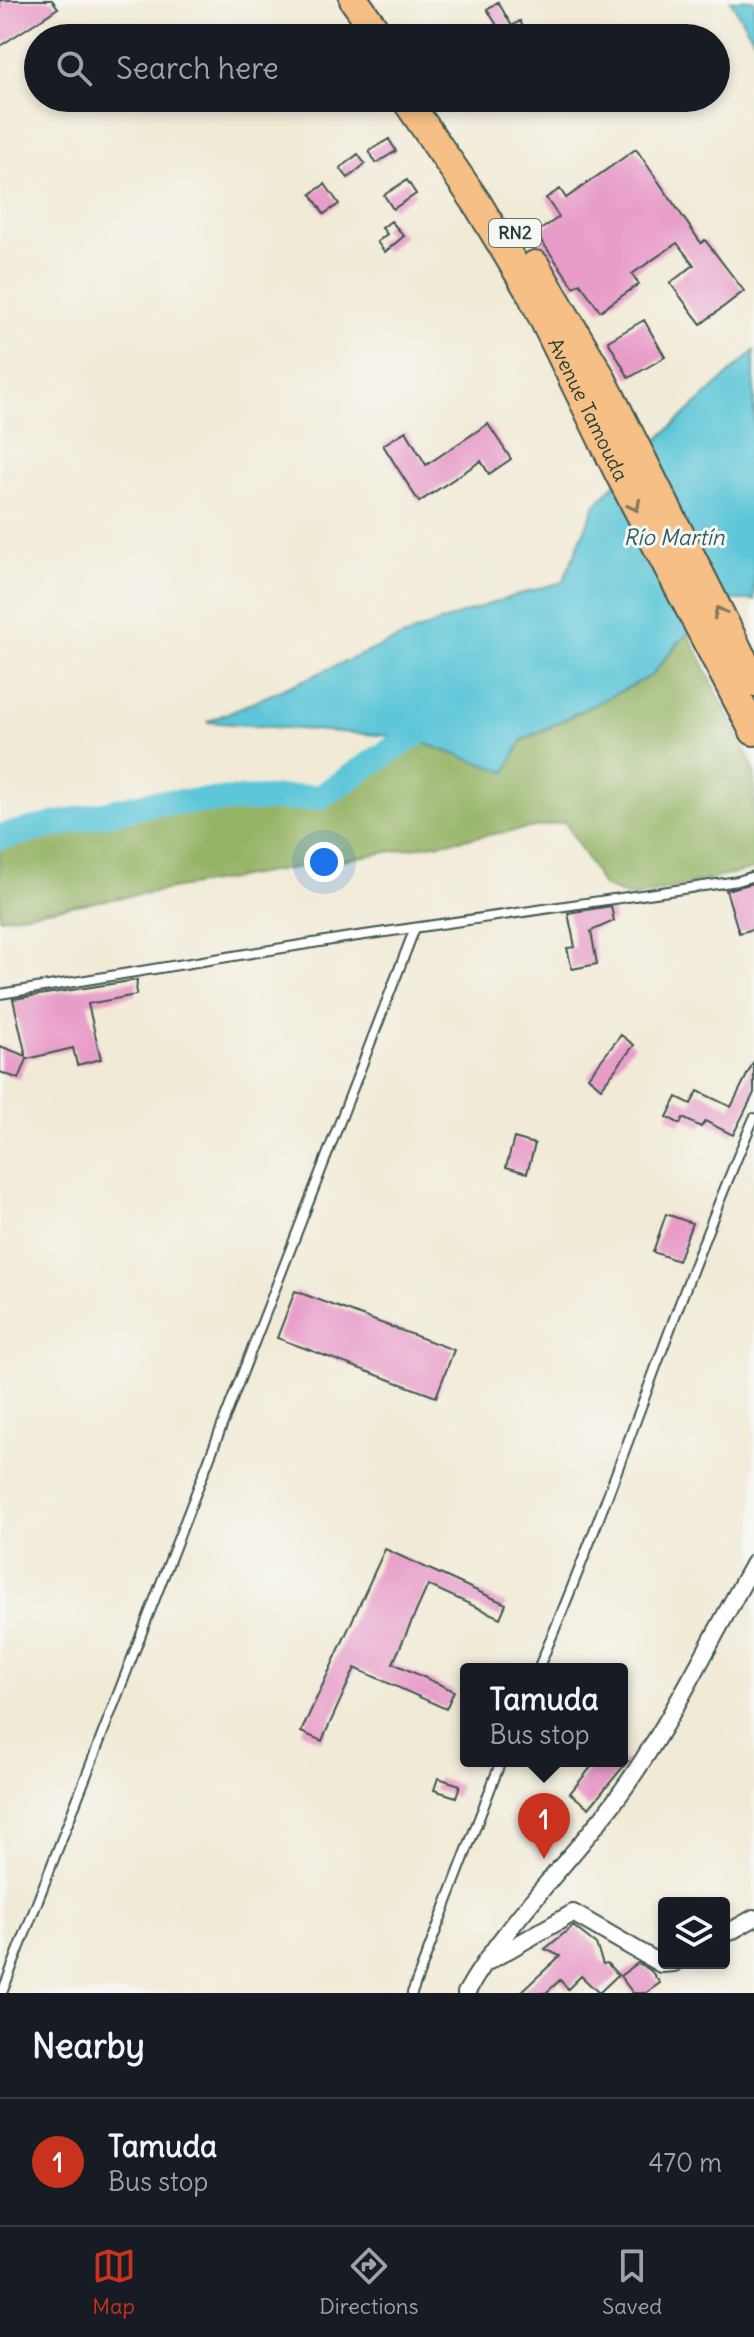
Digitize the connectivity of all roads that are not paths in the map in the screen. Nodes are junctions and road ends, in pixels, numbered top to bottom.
1 (337, 0) edge
2 (354, 0) edge
3 (354, 24) edge
4 (371, 24) edge
5 (414, 112) edge
6 (433, 112) edge
7 (588, 380) junction
8 (747, 686) edge
9 (754, 731) edge
10 (754, 876) edge
11 (415, 928) junction
12 (0, 994) edge
13 (754, 1118) edge
14 (754, 1563) edge
15 (540, 1663) edge
16 (499, 1767) edge
17 (754, 1918) edge
18 (730, 1932) edge
19 (658, 1962) edge
20 (484, 1963) junction
21 (2, 1993) edge
22 (412, 1993) edge
23 (466, 1993) edge

1 - 3 highway
2 - 4 highway
5 - 7 highway, Avenue Tamouda / RN2
6 - 7 highway, Avenue Tamouda / RN2
7 - 8 highway, Avenue Tamouda / RN2
8 - 9 highway, Avenue Tamouda / RN2
10 - 11 lane
11 - 12 lane
11 - 21 lane
13 - 15 lane
14 - 20 street
16 - 22 lane
17 - 18 street
19 - 20 street
20 - 23 street

